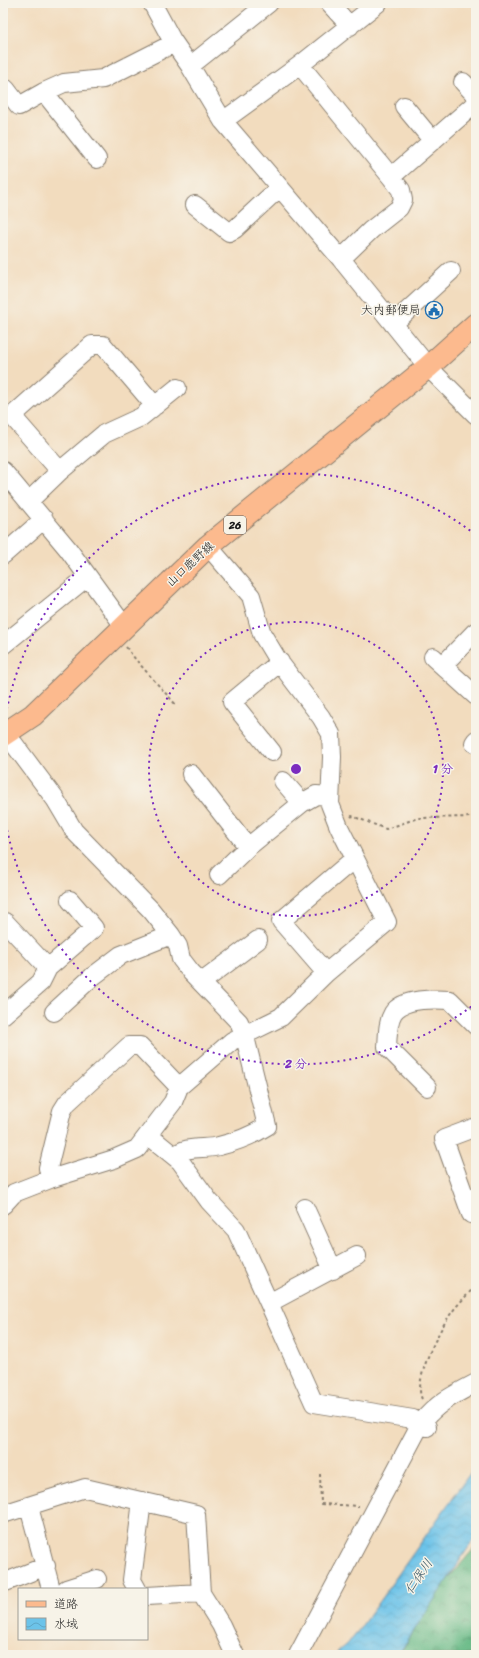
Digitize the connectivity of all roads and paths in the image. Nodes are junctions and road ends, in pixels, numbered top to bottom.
1 (152, 3) edge
2 (270, 3) edge
3 (329, 3) edge
4 (378, 3) edge
5 (350, 26) junction
6 (174, 43) junction
7 (300, 65) junction
8 (190, 66) junction
9 (463, 82) dead end
10 (6, 89) dead end
11 (44, 92) junction
12 (476, 103) edge
13 (404, 106) dead end
14 (223, 121) junction
15 (433, 141) junction
16 (97, 158) dead end
17 (391, 177) junction
18 (279, 188) junction
19 (195, 205) dead end
20 (342, 259) junction
21 (451, 271) dead end
22 (393, 324) junction
23 (476, 324) edge
24 (428, 367) junction
25 (177, 388) dead end
26 (155, 406) junction
27 (476, 415) edge
28 (3, 471) edge
29 (60, 471) junction
30 (29, 501) junction
31 (44, 519) junction
32 (208, 546) junction
33 (3, 555) edge
34 (87, 577) junction
35 (120, 629) junction
36 (475, 632) edge
37 (3, 645) edge
38 (280, 662) junction
39 (476, 696) edge
40 (177, 706) dead end
41 (3, 736) edge
42 (272, 752) dead end
43 (191, 774) dead end
44 (283, 781) dead end
45 (330, 796) junction
46 (302, 803) junction
47 (476, 817) edge
48 (339, 827) junction
49 (248, 848) junction
50 (356, 860) junction
51 (219, 875) dead end
52 (70, 900) dead end
53 (4, 921) edge
54 (270, 930) junction
55 (171, 935) junction
56 (48, 968) junction
57 (326, 973) junction
58 (202, 982) junction
59 (54, 1012) dead end
60 (3, 1014) edge
61 (476, 1026) edge
62 (244, 1033) junction
63 (179, 1087) junction
64 (427, 1088) dead end
65 (476, 1128) edge
66 (148, 1135) junction
67 (175, 1156) junction
68 (50, 1179) junction
69 (3, 1205) edge
70 (305, 1208) dead end
71 (471, 1214) dead end
72 (356, 1256) dead end
73 (333, 1270) junction
74 (476, 1285) edge
75 (269, 1303) junction
76 (476, 1383) edge
77 (426, 1421) junction
78 (320, 1474) dead end
79 (142, 1501) junction
80 (29, 1507) junction
81 (377, 1507) junction
82 (3, 1514) edge
83 (46, 1566) junction
84 (97, 1579) dead end
85 (3, 1583) edge
86 (51, 1588) edge
87 (69, 1588) edge
88 (136, 1588) edge
89 (201, 1593) junction
90 (148, 1596) edge
91 (235, 1655) edge
92 (298, 1655) edge

1 - 6 street
2 - 8 street
3 - 5 street
4 - 5 street
5 - 7 street
6 - 8 street
6 - 11 street
7 - 14 street
7 - 17 street
8 - 14 street
9 - 12 street
10 - 11 street
11 - 16 street
12 - 15 street
13 - 15 street
14 - 18 street
15 - 17 street
17 - 20 street
18 - 19 street
18 - 20 street
20 - 22 street
21 - 22 street
22 - 24 street
23 - 24 main road, 山口鹿野線 / 26
24 - 27 street
24 - 32 main road, 山口鹿野線 / 26
25 - 26 street
26 - 29 street
26 - 29 street
28 - 30 street
29 - 30 street
30 - 31 street
31 - 33 street
31 - 34 street
32 - 35 main road, 山口鹿野線 / 26
32 - 38 street
34 - 35 street
34 - 37 street
35 - 40 path
35 - 41 main road, 山口鹿野線 / 26
36 - 39 street
38 - 42 street
38 - 45 street
41 - 55 street
43 - 49 street
44 - 46 street
45 - 46 street
45 - 48 street
46 - 49 street
47 - 48 path
48 - 50 street
49 - 51 street
50 - 54 street
50 - 57 street
52 - 56 street
53 - 56 street
54 - 57 street
54 - 58 street
55 - 58 street
55 - 59 street
56 - 60 street
57 - 62 street
58 - 62 street
61 - 64 street
62 - 63 street
62 - 67 street
63 - 66 street
63 - 68 street
65 - 71 street
66 - 67 street
66 - 68 street
67 - 75 street
68 - 69 street
70 - 73 street
72 - 73 street
73 - 75 street
74 - 77 path
75 - 77 street
76 - 77 street
77 - 81 street
78 - 81 path
79 - 80 street
79 - 88 street
79 - 89 street
80 - 82 street
80 - 83 street
81 - 92 street
83 - 85 street
83 - 86 street
84 - 87 street
89 - 90 street
89 - 91 street

